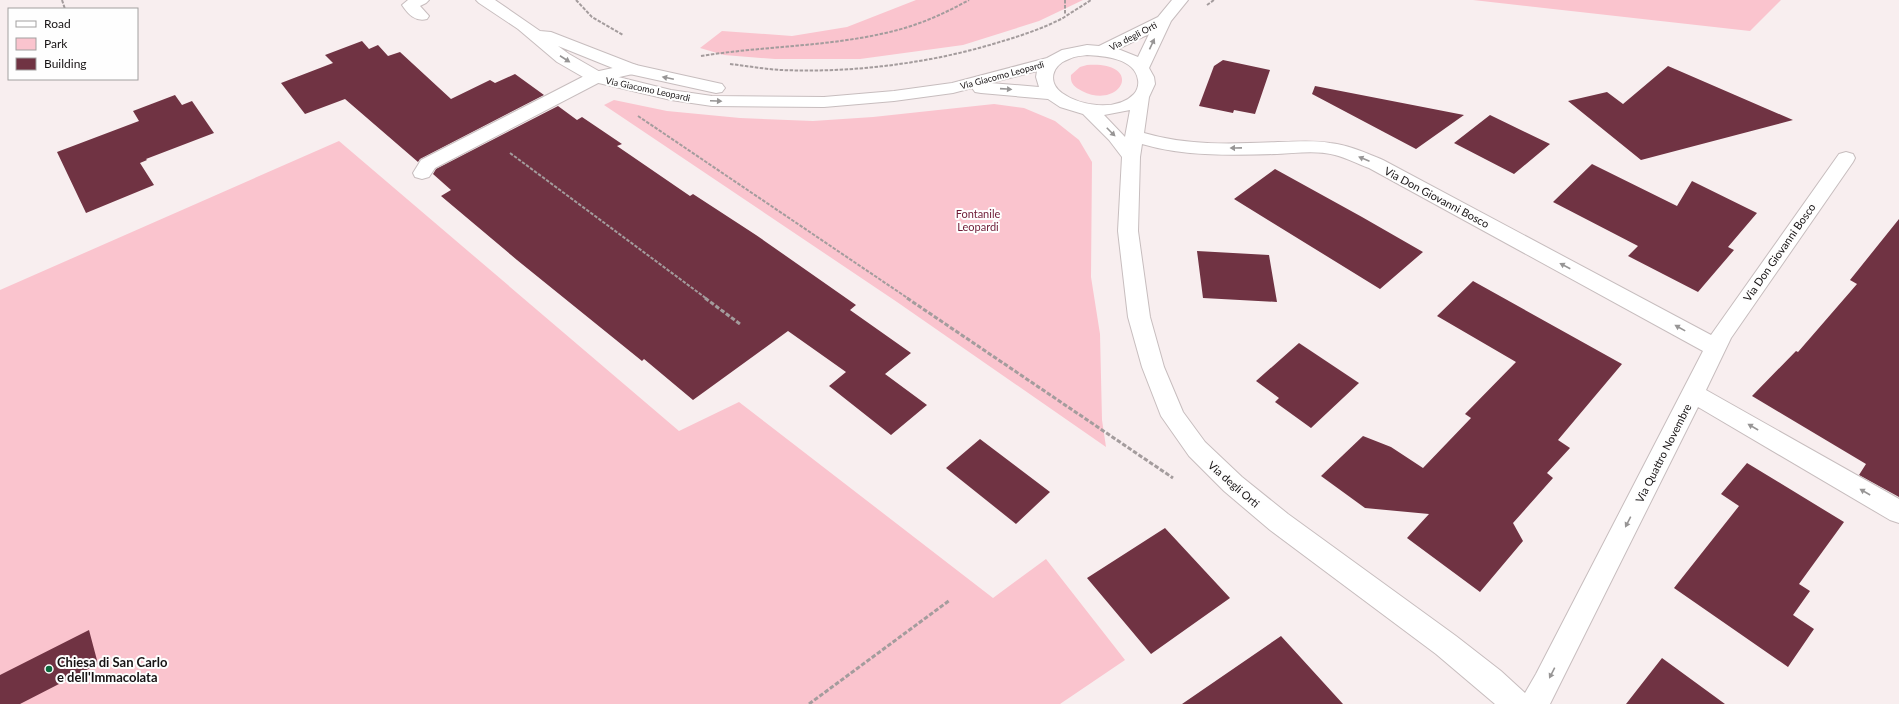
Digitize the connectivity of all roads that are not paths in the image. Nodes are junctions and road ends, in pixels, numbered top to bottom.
1 (1180, 0) edge
2 (488, 1) edge
3 (411, 2) edge
4 (421, 16) dead end
5 (1164, 20) junction
6 (524, 26) junction
7 (1102, 51) junction
8 (1051, 62) junction
9 (1141, 68) junction
10 (631, 69) junction
11 (596, 77) junction
12 (953, 88) junction
13 (1052, 94) junction
14 (1141, 98) junction
15 (789, 102) junction
16 (1089, 110) junction
17 (1133, 147) junction
18 (1846, 158) dead end
19 (422, 173) dead end
20 (1714, 347) junction
21 (1693, 393) junction
22 (1899, 512) edge
23 (1516, 704) edge
24 (1534, 704) edge

1 - 5 street, Via degli Orti
2 - 6 street, Via Giacomo Leopardi
3 - 4 street
5 - 7 street, Via degli Orti
9 -> 5 street, Via degli Orti
6 - 10 street, Via Giacomo Leopardi
6 -> 11 street, Via Giacomo Leopardi
7 - 8 street
7 - 9 street
8 - 12 street, Via Giacomo Leopardi
8 - 13 street
9 - 14 street
10 - 11 street
15 -> 10 street, Via Giacomo Leopardi
11 -> 15 street, Via Giacomo Leopardi
11 - 19 street
12 -> 13 street, Via Giacomo Leopardi
12 - 15 street, Via Giacomo Leopardi
13 - 16 street
14 - 16 street
14 - 17 street, Via degli Orti
16 -> 17 street
20 -> 17 street, Via Don Giovanni Bosco
17 - 23 street, Via degli Orti
18 - 20 street, Via Don Giovanni Bosco
20 - 21 street, Via Don Giovanni Bosco
22 -> 21 street, Via Quattro Novembre
21 -> 24 street, Via Quattro Novembre

